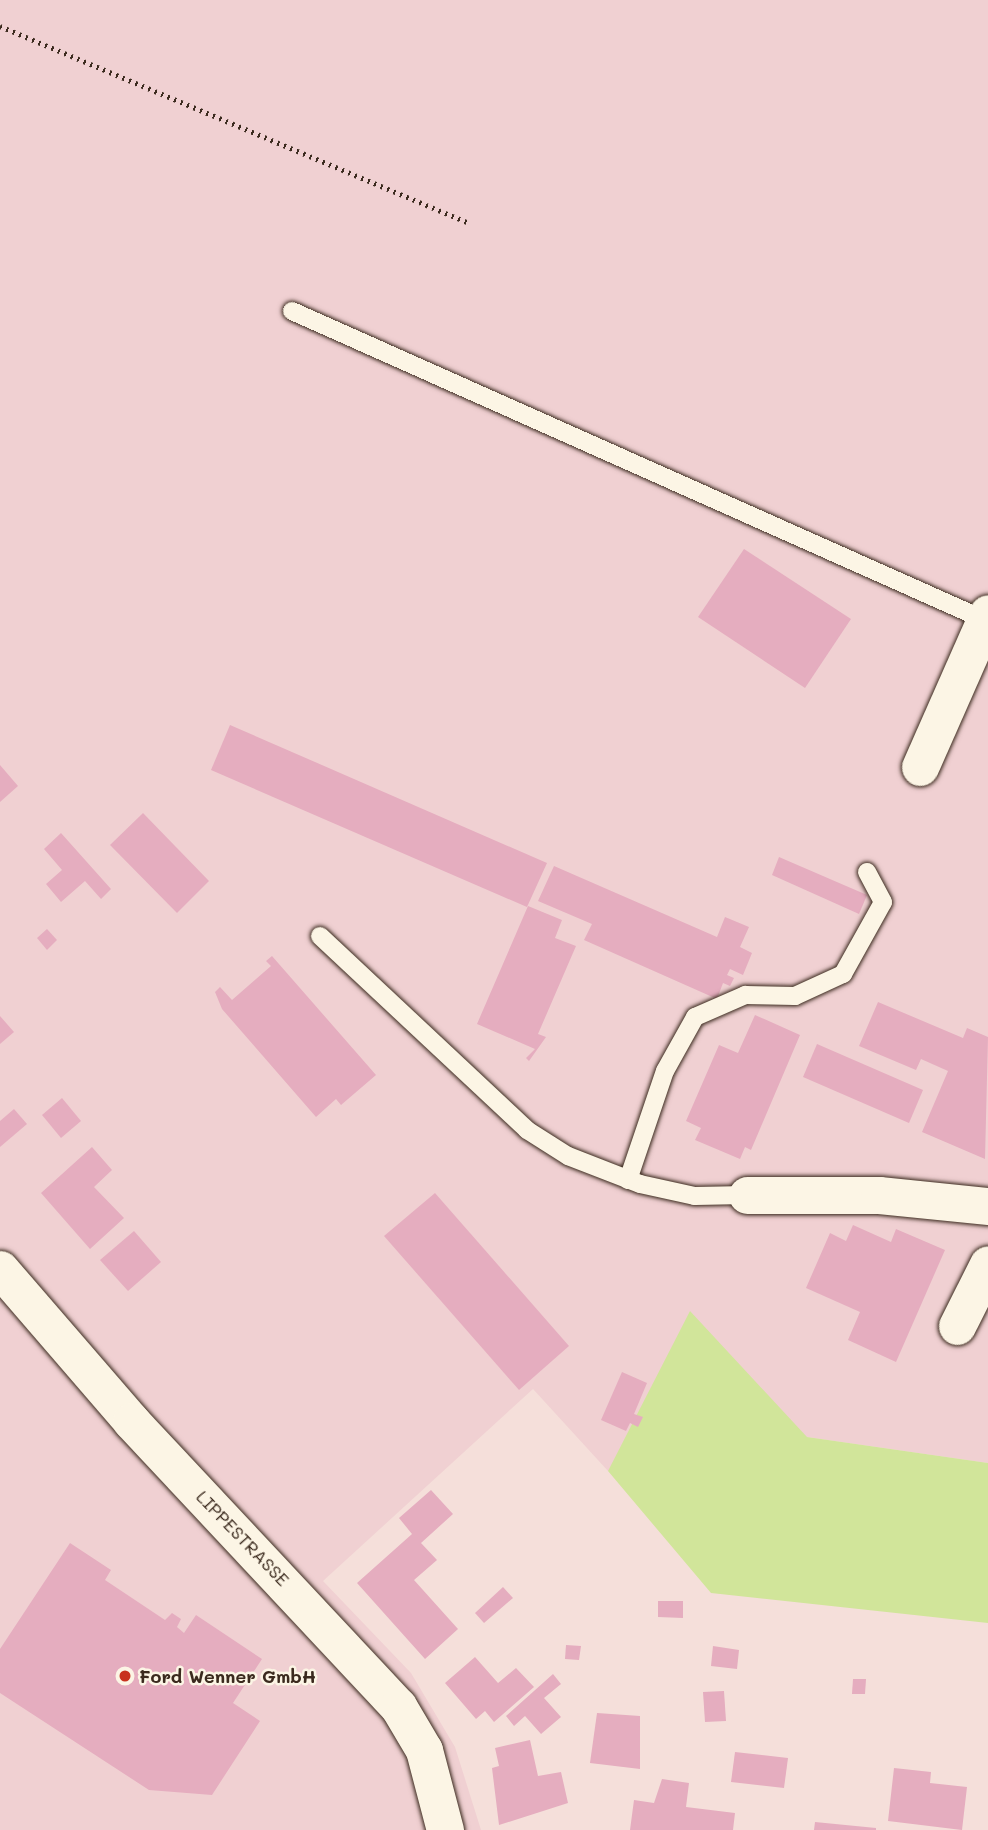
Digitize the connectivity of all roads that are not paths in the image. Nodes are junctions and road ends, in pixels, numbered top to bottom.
1 (292, 312) dead end
2 (986, 617) edge
3 (920, 767) dead end
4 (867, 872) dead end
5 (320, 936) dead end
6 (628, 1180) junction
7 (747, 1195) joint
8 (988, 1206) edge
9 (988, 1265) edge
10 (0, 1269) edge
11 (957, 1326) dead end
12 (445, 1830) edge

1 - 2 lane
2 - 3 street
4 - 6 lane
5 - 6 lane
6 - 7 lane
7 - 8 street
9 - 11 street
10 - 12 street, LIPPESTRASSE

